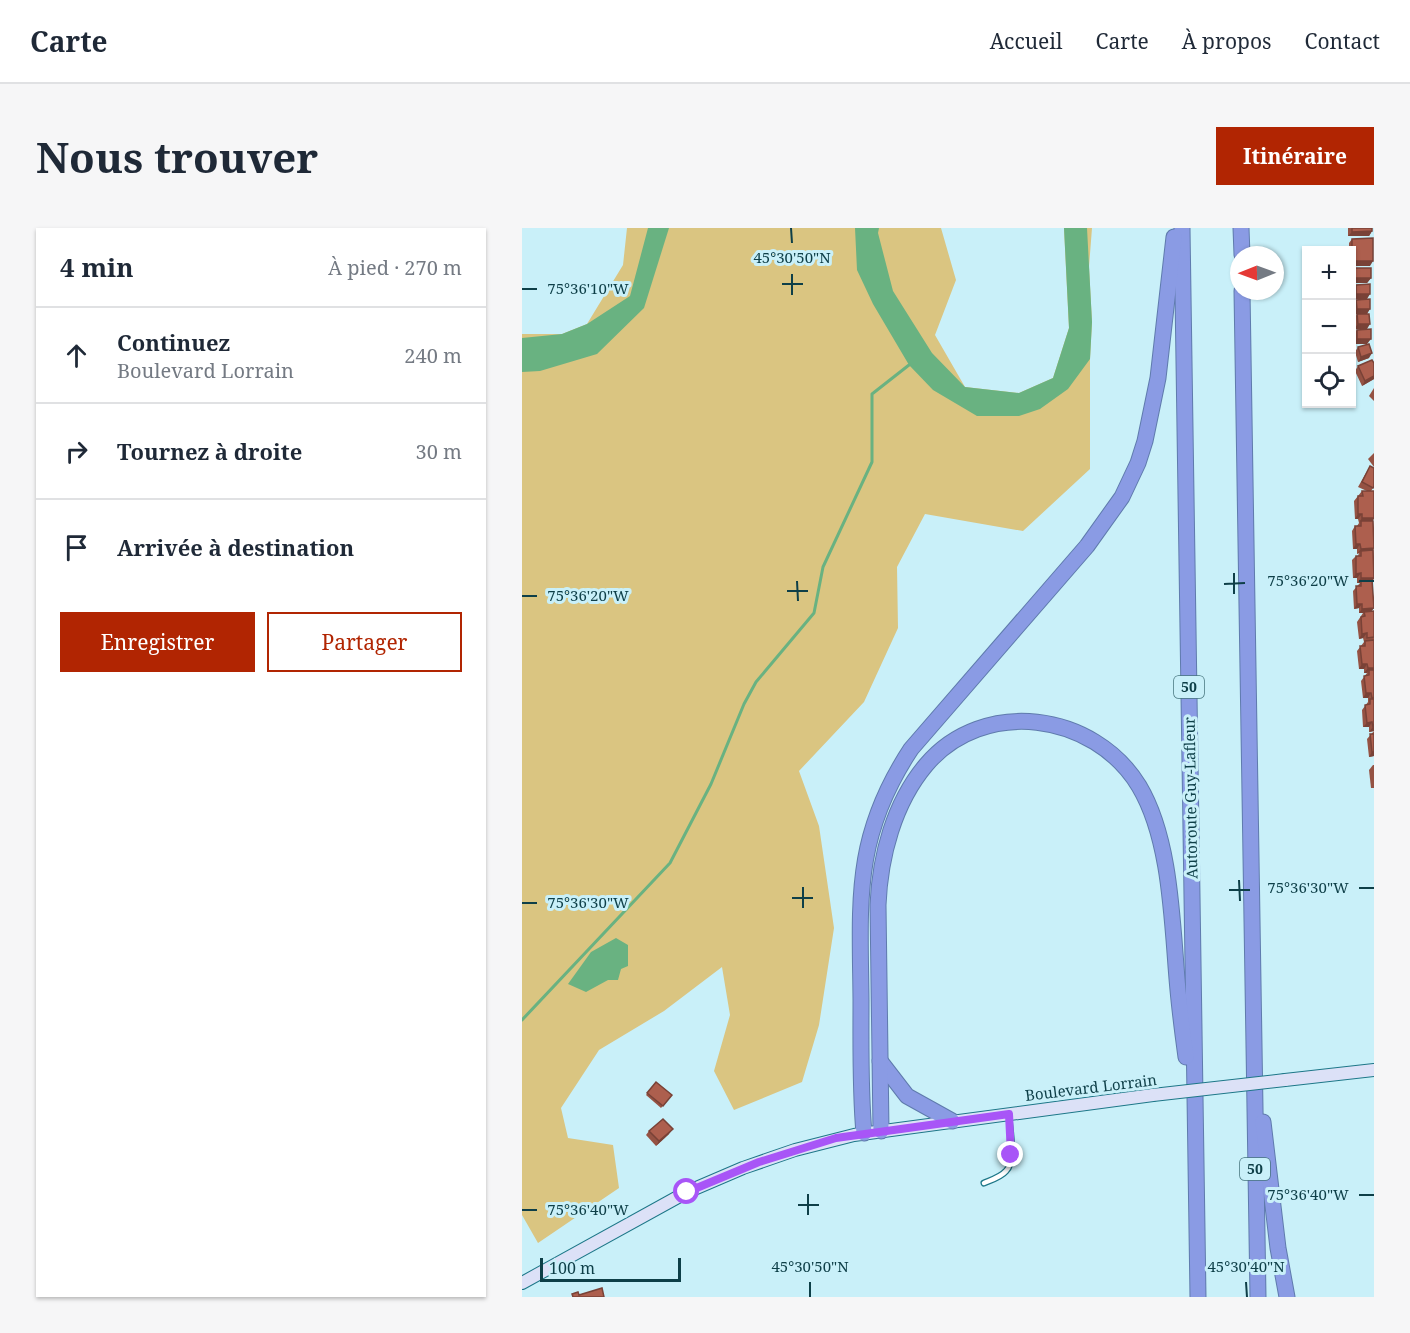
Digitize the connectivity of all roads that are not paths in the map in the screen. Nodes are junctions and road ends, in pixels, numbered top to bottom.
1 (1175, 228) edge
2 (1182, 228) edge
3 (1241, 228) edge
4 (1242, 246) edge
5 (1242, 300) edge
6 (1254, 1041) junction
7 (880, 1061) junction
8 (1374, 1070) edge
9 (1009, 1114) junction
10 (952, 1122) junction
11 (881, 1131) junction
12 (864, 1133) junction
13 (1196, 1146) junction
14 (984, 1183) dead end
15 (522, 1283) edge
16 (1198, 1297) edge
17 (1257, 1297) edge
18 (1287, 1297) edge

1 - 12 highway
2 - 13 highway, Autoroute Guy-Lafleur / 50
3 - 4 highway
5 - 6 highway, 50
6 - 17 highway, 50
6 - 18 highway
7 - 10 highway
7 - 11 highway
7 - 13 highway
8 - 9 main road, Boulevard Lorrain, bridge
9 - 10 main road, Boulevard Lorrain
9 - 14 lane
10 - 11 main road, Boulevard Lorrain
11 - 12 main road, Boulevard Lorrain
12 - 15 main road, Boulevard Lorrain
13 - 16 highway, Autoroute Guy-Lafleur / 50

